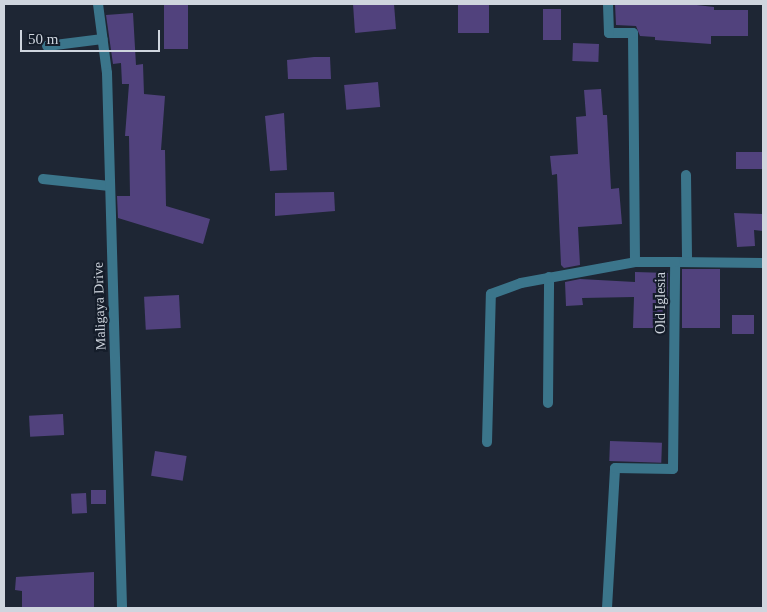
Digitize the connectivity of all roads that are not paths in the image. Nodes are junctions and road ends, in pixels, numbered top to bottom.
1 (98, 4) edge
2 (608, 4) edge
3 (102, 39) junction
4 (46, 46) dead end
5 (686, 175) dead end
6 (43, 179) dead end
7 (110, 186) junction
8 (634, 262) junction
9 (675, 262) junction
10 (687, 262) junction
11 (763, 263) edge
12 (549, 277) junction
13 (548, 403) dead end
14 (487, 442) dead end
15 (122, 608) edge
16 (607, 608) edge

1 - 3 street, Maligaya Drive
2 - 8 street, Old Iglesia
3 - 4 street
3 - 7 street, Maligaya Drive
5 - 10 street
6 - 7 street
7 - 15 street, Maligaya Drive
8 - 9 street, Old Iglesia
8 - 12 street
9 - 10 street
9 - 16 street, Old Iglesia
10 - 11 street
12 - 13 street
12 - 14 street

